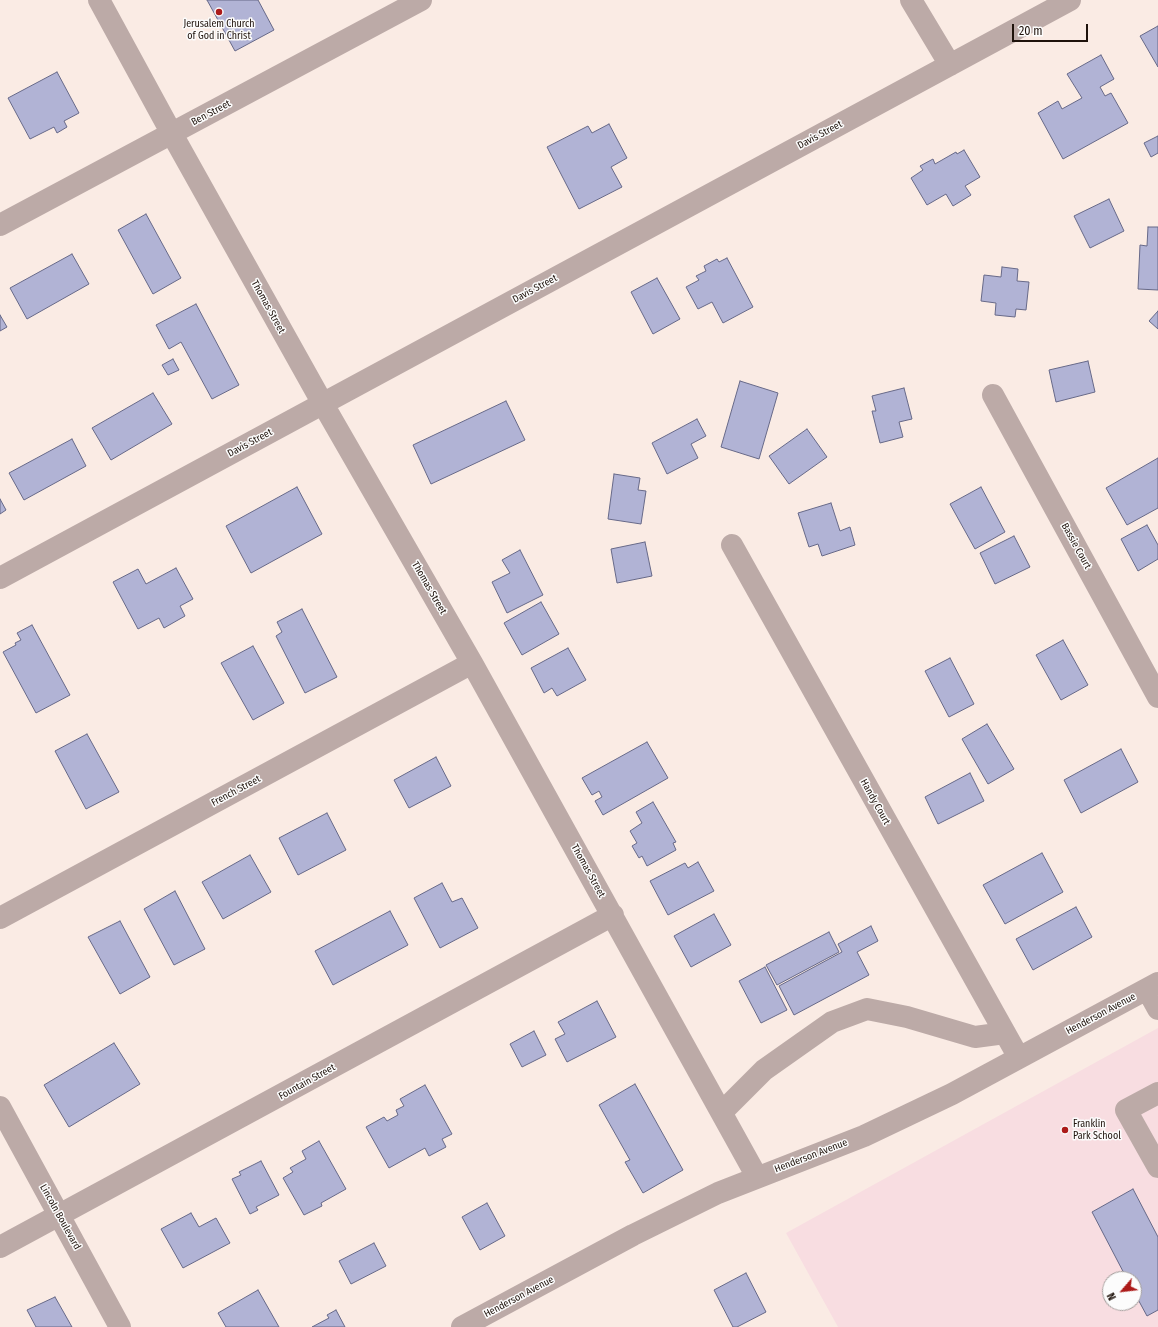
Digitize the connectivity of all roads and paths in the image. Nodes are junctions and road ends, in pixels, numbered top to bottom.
1 (99, 0) edge
2 (421, 0) edge
3 (911, 0) edge
4 (1070, 0) edge
5 (950, 66) junction
6 (172, 134) junction
7 (0, 226) edge
8 (993, 395) dead end
9 (323, 404) junction
10 (732, 545) dead end
11 (0, 578) edge
12 (472, 663) junction
13 (1158, 698) edge
14 (613, 916) junction
15 (0, 918) edge
16 (1153, 986) edge
17 (1158, 1009) edge
18 (1005, 1033) junction
19 (1018, 1058) junction
20 (1158, 1093) edge
21 (0, 1107) edge
22 (722, 1112) junction
23 (1158, 1167) edge
24 (757, 1177) junction
25 (60, 1216) junction
26 (0, 1247) edge
27 (120, 1327) edge
28 (462, 1327) edge

1 - 6 street, Thomas Street
2 - 6 street, Ben Street
3 - 5 street
4 - 5 street, Davis Street
5 - 9 street, Davis Street
6 - 7 street, Ben Street
6 - 9 street, Thomas Street
8 - 13 street, Bassie Court
9 - 11 street, Davis Street
9 - 12 street, Thomas Street
10 - 18 street, Handy Court
12 - 14 street, Thomas Street
12 - 15 street, French Street
14 - 22 street, Thomas Street
14 - 25 street, Fountain Street
16 - 17 street
16 - 19 street, Henderson Avenue
18 - 19 street, Handy Court
18 - 22 street
19 - 24 street, Henderson Avenue
20 - 23 street
21 - 25 street, Lincoln Boulevard
22 - 24 street, Thomas Street
24 - 28 street, Henderson Avenue
25 - 26 street, Fountain Street
25 - 27 street, Lincoln Boulevard

